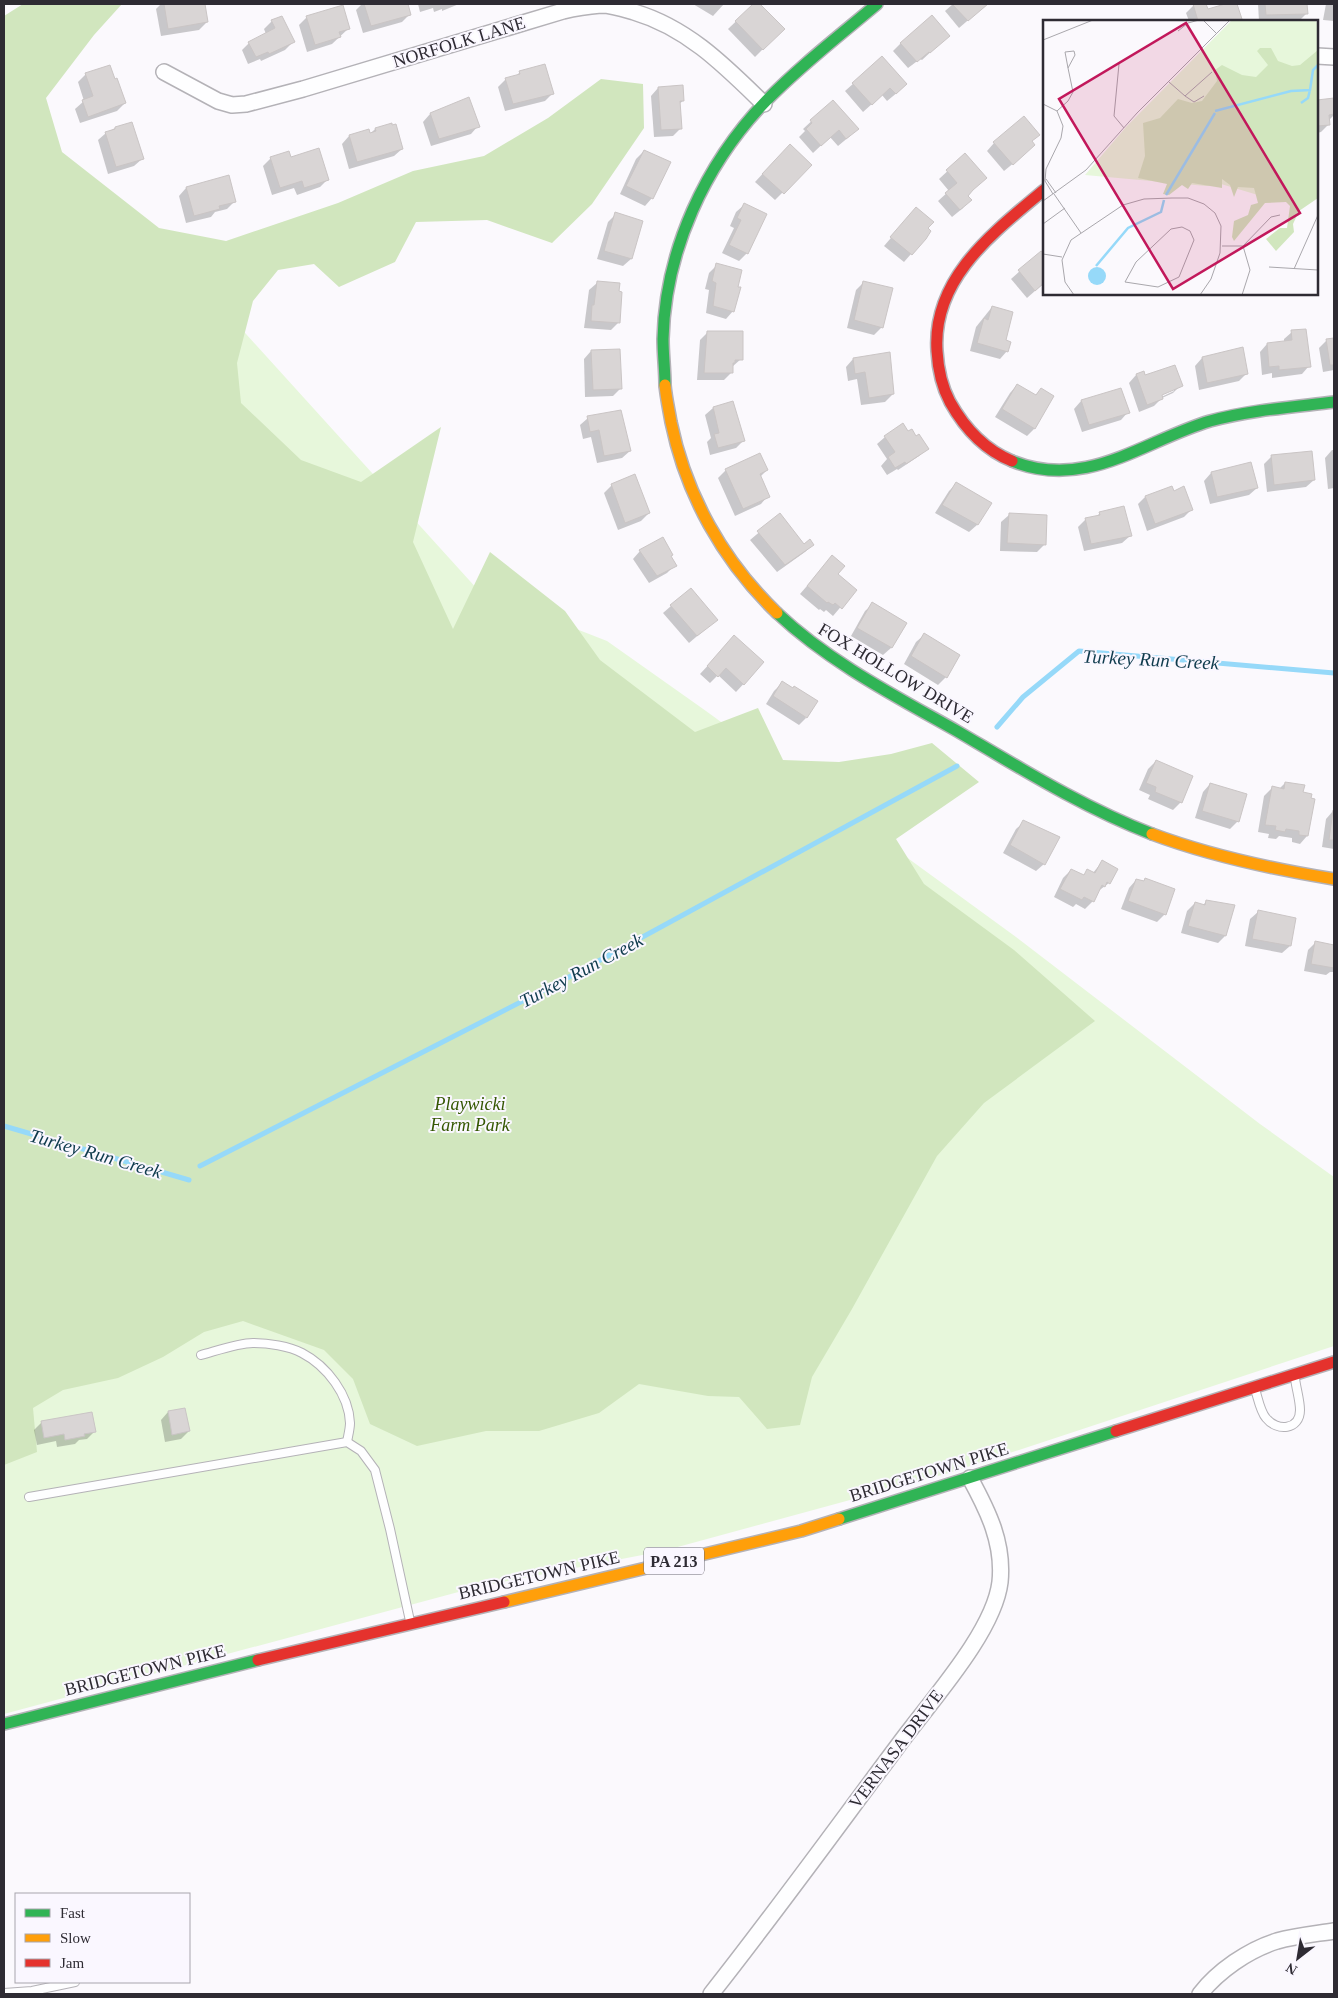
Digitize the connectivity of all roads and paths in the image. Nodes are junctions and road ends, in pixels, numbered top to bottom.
1 (602, 4) edge
2 (877, 4) edge
3 (1318, 56) edge
4 (1334, 57) edge
5 (164, 72) dead end
6 (764, 104) junction
7 (1043, 191) edge
8 (1334, 402) edge
9 (1334, 879) edge
10 (201, 1355) dead end
11 (1334, 1362) edge
12 (1294, 1374) junction
13 (1254, 1387) junction
14 (347, 1442) junction
15 (970, 1478) junction
16 (29, 1497) dead end
17 (410, 1623) junction
18 (4, 1724) edge
19 (1334, 1931) edge
20 (70, 1983) edge
21 (4, 1993) edge
22 (711, 1994) edge
23 (1200, 1994) edge

1 - 5 street, NORFOLK LANE
1 - 6 street, NORFOLK LANE
2 - 6 street, FOX HOLLOW DRIVE
3 - 4 street
6 - 9 street, FOX HOLLOW DRIVE
7 - 8 street
10 - 14 lane
11 - 12 street, BRIDGETOWN PIKE / PA 213
12 - 13 street, BRIDGETOWN PIKE / PA 213
12 - 13 lane
13 - 15 street, BRIDGETOWN PIKE / PA 213
14 - 16 lane
14 - 17 lane
15 - 17 street, BRIDGETOWN PIKE / PA 213
15 - 22 street, VERNASA DRIVE
17 - 18 street, BRIDGETOWN PIKE / PA 213
19 - 23 street
20 - 21 lane

